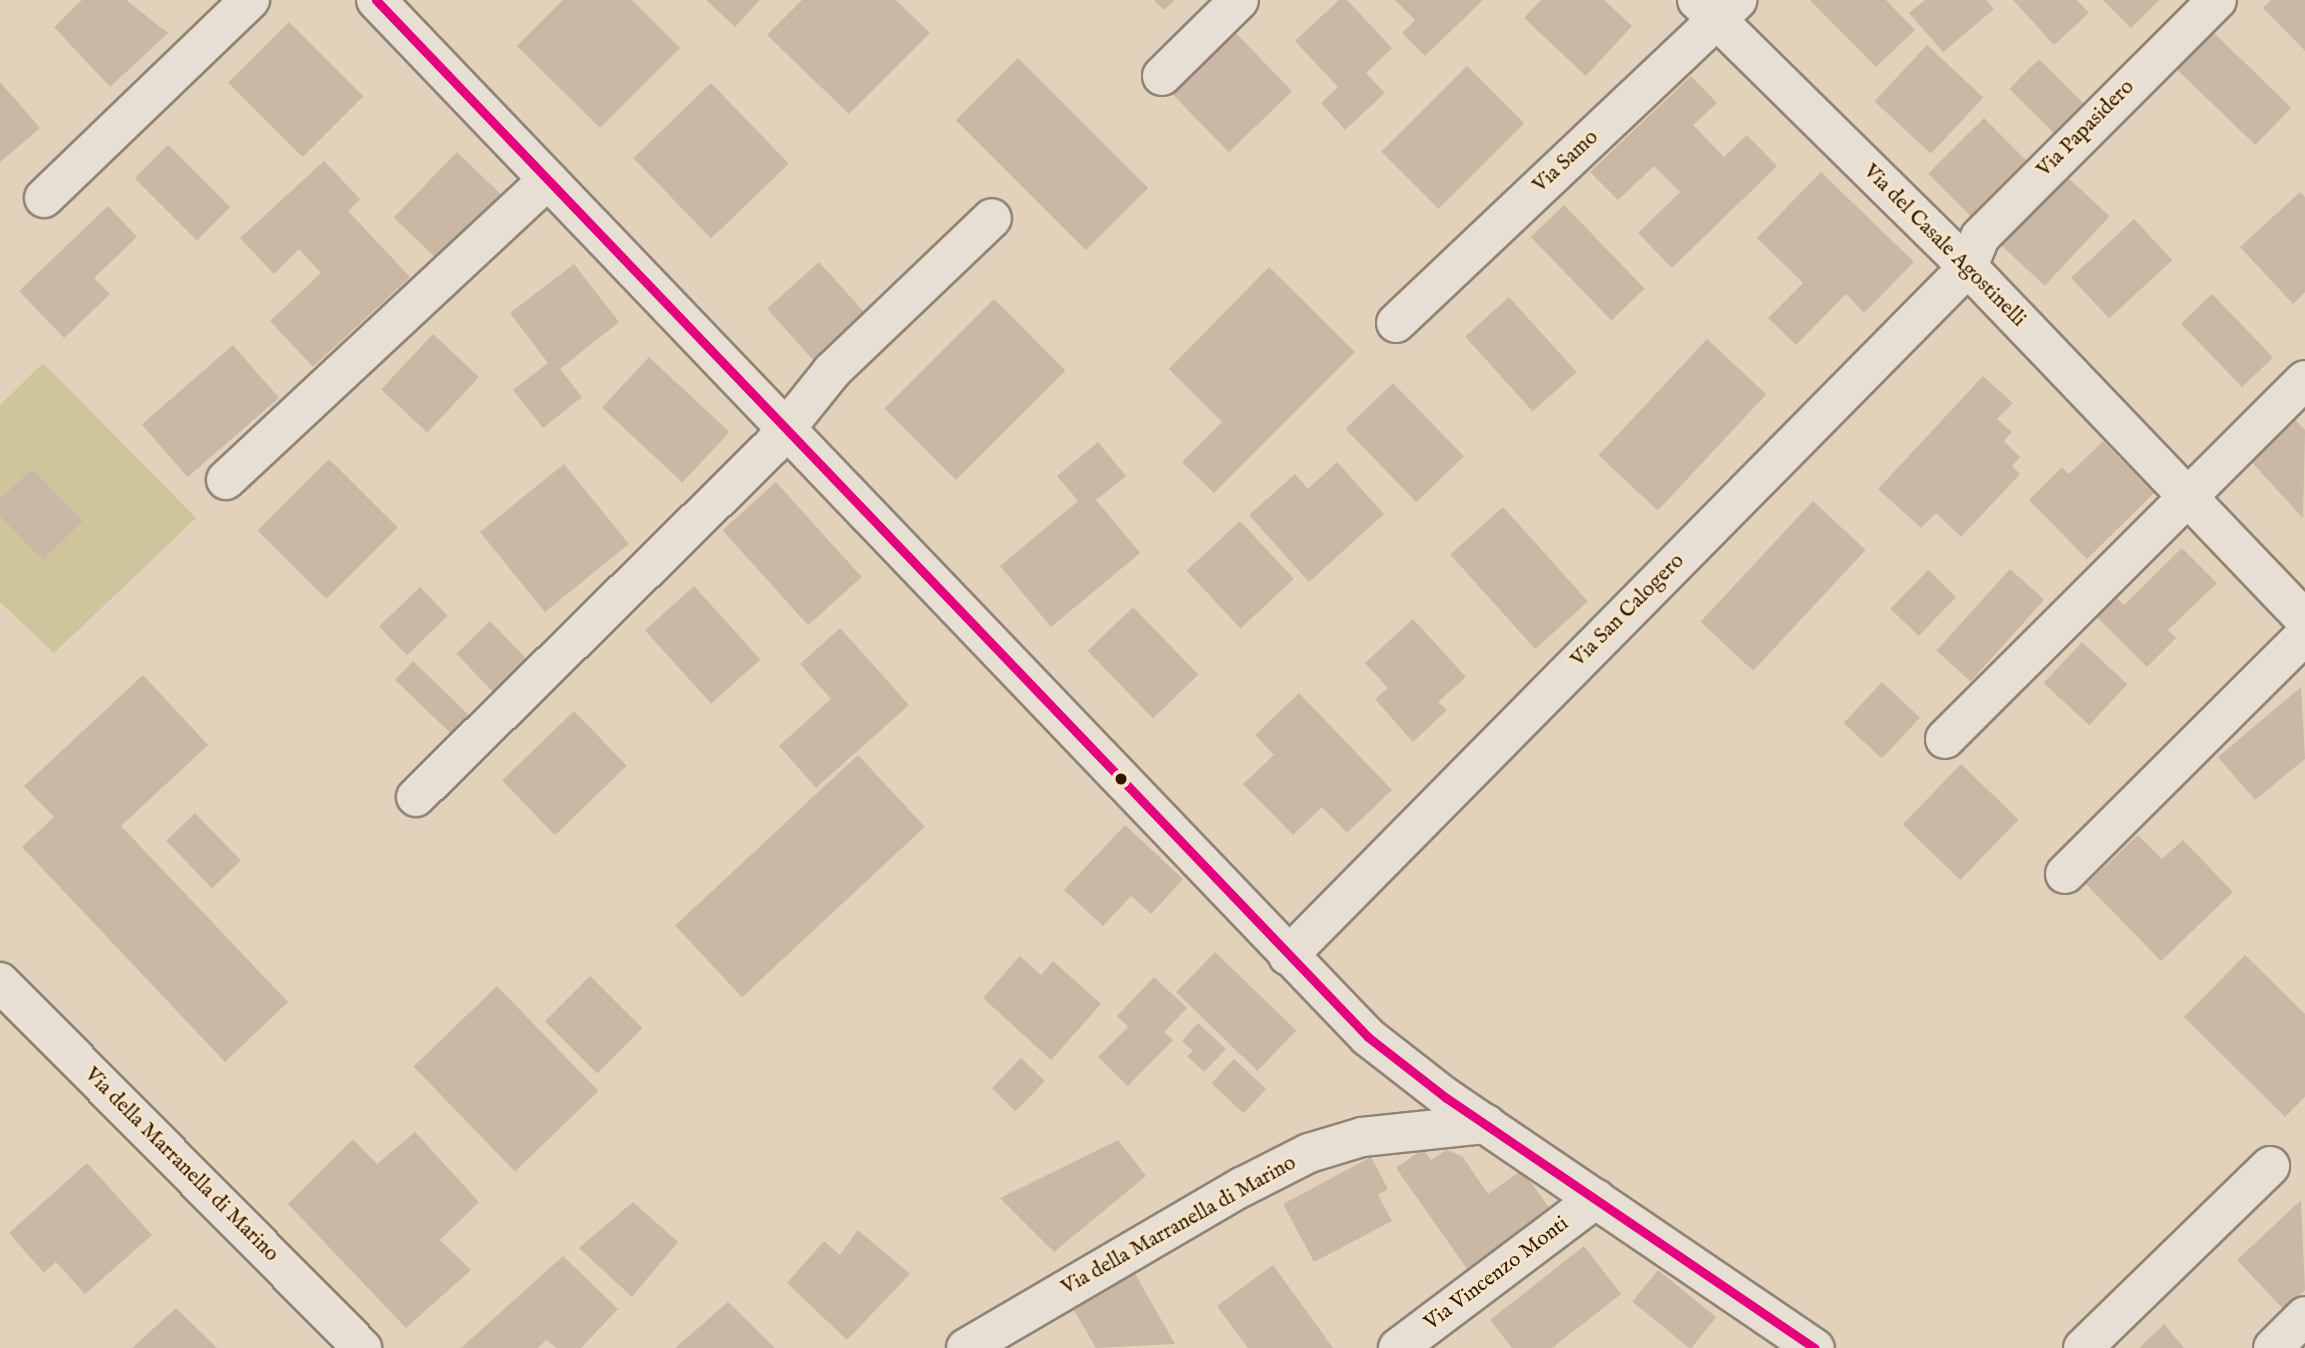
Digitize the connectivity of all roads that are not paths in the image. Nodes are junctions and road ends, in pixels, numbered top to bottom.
1 (250, 0) edge
2 (376, 0) edge
3 (1240, 0) edge
4 (2217, 0) edge
5 (1716, 7) edge
6 (1162, 76) dead end
7 (548, 180) junction
8 (44, 198) dead end
9 (992, 218) dead end
10 (1968, 267) junction
11 (1396, 323) dead end
12 (2305, 380) edge
13 (785, 427) junction
14 (226, 480) dead end
15 (2185, 499) junction
16 (2305, 620) edge
17 (2305, 635) edge
18 (1945, 739) dead end
19 (416, 797) dead end
20 (2064, 874) dead end
21 (1288, 956) junction
22 (0, 982) edge
23 (1486, 1124) junction
24 (2270, 1166) dead end
25 (1596, 1199) junction
26 (2305, 1316) edge
27 (362, 1348) edge
28 (966, 1348) edge
29 (1398, 1348) edge
30 (1815, 1348) edge
31 (2083, 1348) edge
32 (2273, 1348) edge

1 - 8 street
2 - 7 street
3 - 6 street
4 - 10 street, Via Papasidero
5 - 10 street, Via del Casale Agostinelli
5 - 11 street, Via Samo
7 - 13 street
7 - 14 street
9 - 13 street
10 - 15 street, Via del Casale Agostinelli
10 - 21 street, Via San Calogero
12 - 15 street
13 - 19 street
13 - 21 street
15 - 16 street, Via del Casale Agostinelli
15 - 18 street
17 - 20 street
21 - 23 street
22 - 27 street, Via della Marranella di Marino
23 - 25 street
23 - 28 street, Via della Marranella di Marino
24 - 31 street
25 - 29 street, Via Vincenzo Monti
25 - 30 street
26 - 32 street

